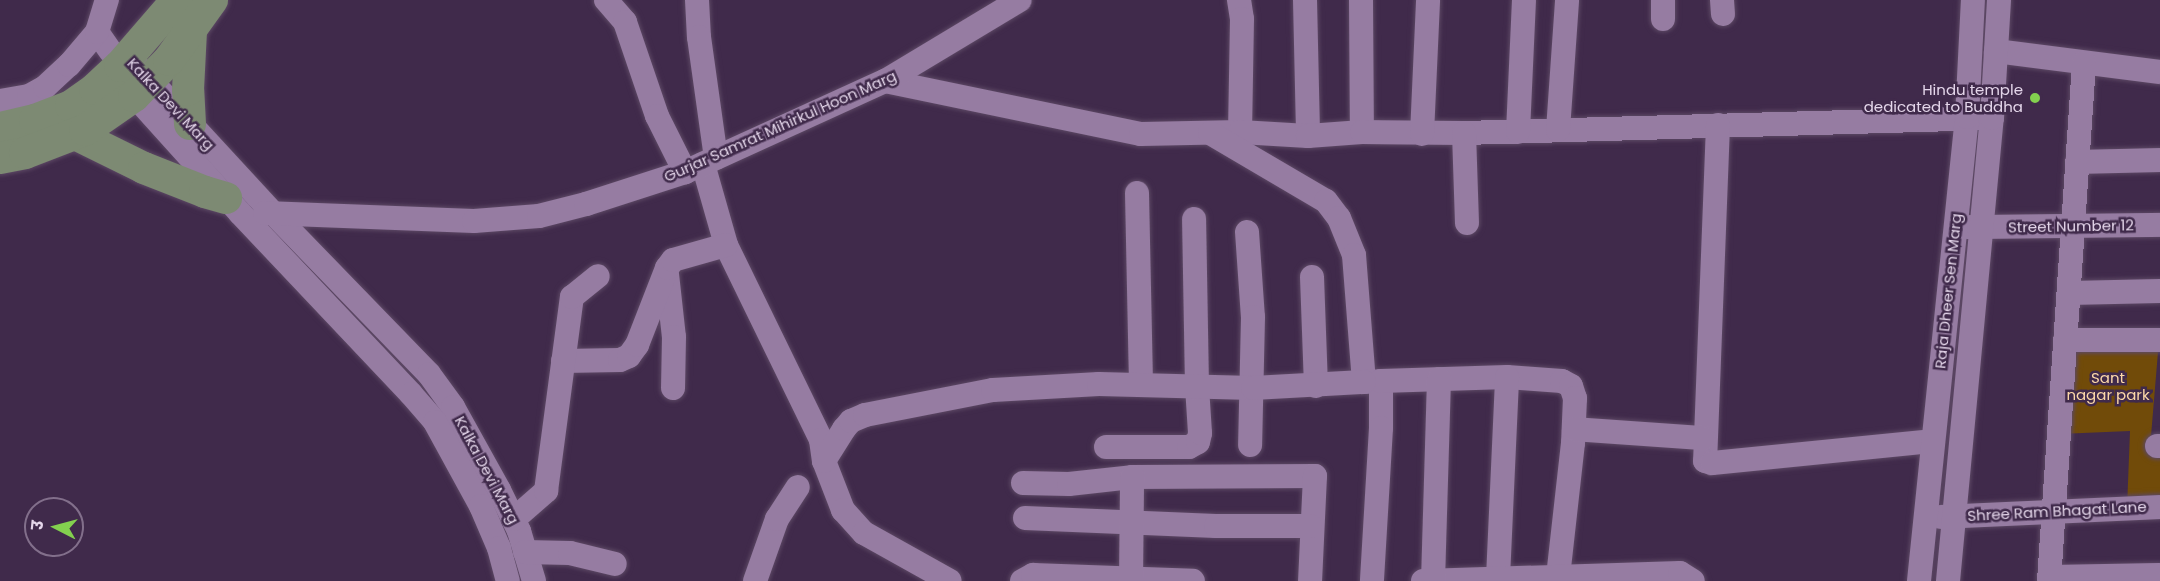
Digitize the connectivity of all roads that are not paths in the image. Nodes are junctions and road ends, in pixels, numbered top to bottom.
1 (107, 0) edge
2 (177, 0) edge
3 (212, 0) edge
4 (606, 0) edge
5 (697, 0) edge
6 (1020, 0) edge
7 (1239, 0) edge
8 (1305, 0) edge
9 (1361, 0) edge
10 (1428, 0) edge
11 (1524, 0) edge
12 (1567, 0) edge
13 (1972, 0) edge
14 (1999, 0) edge
15 (191, 30) junction
16 (97, 32) junction
17 (1996, 51) junction
18 (118, 60) junction
19 (2084, 63) junction
20 (2160, 72) edge
21 (885, 81) junction
22 (143, 88) junction
23 (0, 100) edge
24 (1967, 117) junction
25 (1992, 118) junction
26 (190, 124) junction
27 (1718, 125) junction
28 (0, 128) edge
29 (1558, 130) junction
30 (1240, 132) junction
31 (1362, 132) junction
32 (1518, 132) junction
33 (1210, 133) junction
34 (1464, 133) junction
35 (75, 134) junction
36 (1422, 134) junction
37 (1308, 136) junction
38 (0, 158) edge
39 (2160, 160) edge
40 (2077, 162) junction
41 (701, 165) junction
42 (1137, 193) dead end
43 (233, 205) junction
44 (273, 213) junction
45 (1194, 219) dead end
46 (1467, 223) dead end
47 (2160, 225) edge
48 (2073, 226) junction
49 (1982, 227) junction
50 (1954, 228) junction
51 (1247, 232) dead end
52 (726, 244) junction
53 (667, 268) junction
54 (598, 276) dead end
55 (1312, 277) dead end
56 (2160, 291) edge
57 (2069, 293) junction
58 (2065, 340) junction
59 (2160, 340) edge
60 (563, 361) junction
61 (1507, 377) junction
62 (1439, 379) junction
63 (1372, 381) junction
64 (1141, 384) junction
65 (1316, 386) junction
66 (1197, 387) junction
67 (673, 388) dead end
68 (1253, 388) junction
69 (1574, 429) junction
70 (1704, 438) junction
71 (1932, 441) junction
72 (1250, 445) dead end
73 (1106, 447) dead end
74 (824, 461) junction
75 (1132, 477) junction
76 (1023, 483) dead end
77 (798, 487) dead end
78 (2160, 507) edge
79 (2054, 511) junction
80 (1955, 516) junction
81 (1927, 517) junction
82 (1025, 518) dead end
83 (514, 519) junction
84 (1131, 524) junction
85 (1310, 526) junction
86 (525, 552) junction
87 (615, 564) dead end
88 (2160, 575) edge
89 (1558, 576) junction
90 (1498, 578) junction
91 (1600, 578) edge
92 (1526, 579) edge
93 (2049, 579) edge
94 (1131, 580) edge
95 (508, 581) edge
96 (534, 581) edge
97 (755, 581) edge
98 (950, 581) edge
99 (1022, 581) edge
100 (1193, 581) edge
101 (1310, 581) edge
102 (1372, 581) edge
103 (1423, 581) edge
104 (1433, 581) edge
105 (1693, 581) edge
106 (1919, 581) edge
107 (1948, 581) edge

1 - 16 street
2 - 18 main road
3 - 15 main road
4 - 41 street
5 - 41 street
6 - 21 street, Gurjar Samrat Mihirkul Hoon Marg
7 - 30 street
8 - 37 street
9 - 31 street
10 - 36 street
11 - 32 street
12 - 29 street
13 - 24 street, Raja Dheer Sen Marg
14 - 17 street, Raja Dheer Sen Marg
15 - 22 main road
15 - 26 main road
16 - 18 street, Kalka Devi Marg
16 - 23 street
17 - 19 street
17 - 25 street, Raja Dheer Sen Marg
18 - 22 street, Kalka Devi Marg
18 - 28 main road
19 - 20 street
19 - 40 street
21 - 33 street
21 - 41 street, Gurjar Samrat Mihirkul Hoon Marg
22 - 26 street, Kalka Devi Marg
22 - 35 main road
22 - 43 street, Kalka Devi Marg
24 - 25 street
24 - 27 street
24 - 50 street, Raja Dheer Sen Marg
25 - 49 street, Raja Dheer Sen Marg
26 - 44 street, Kalka Devi Marg
27 - 29 street
27 - 70 street
29 - 32 street
30 - 33 street
30 - 37 street
31 - 36 street
31 - 37 street
32 - 34 street
33 - 63 street
34 - 36 street
34 - 46 street
35 - 38 main road
35 - 43 main road
39 - 40 street
40 - 48 street
41 - 44 street, Gurjar Samrat Mihirkul Hoon Marg
41 - 52 street
42 - 64 street
43 - 44 street, Gurjar Samrat Mihirkul Hoon Marg
43 - 95 street, Kalka Devi Marg
44 - 83 street, Kalka Devi Marg
45 - 66 street
47 - 48 street, Street Number 12
48 - 49 street, Street Number 12
48 - 57 street
49 - 50 street, Street Number 12
49 - 80 street, Raja Dheer Sen Marg
50 - 71 street, Raja Dheer Sen Marg
51 - 68 street
52 - 53 street
52 - 74 street
53 - 60 street
53 - 67 street
54 - 60 street
55 - 65 street
56 - 57 street
57 - 58 street
58 - 59 street
58 - 79 street
60 - 83 street
61 - 62 street
61 - 69 street
61 - 90 street
62 - 63 street
62 - 104 street
63 - 65 street
63 - 102 street
64 - 66 street
64 - 74 street
65 - 68 street
66 - 68 street
66 - 73 street
68 - 72 street
69 - 70 street
69 - 89 street
70 - 71 street
71 - 81 street, Raja Dheer Sen Marg
74 - 98 street
75 - 76 street
75 - 84 street
75 - 85 street
77 - 97 street
78 - 79 street, Shree Ram Bhagat Lane
79 - 80 street, Shree Ram Bhagat Lane
79 - 93 street
80 - 81 street, Shree Ram Bhagat Lane
80 - 107 street, Raja Dheer Sen Marg
81 - 106 street, Raja Dheer Sen Marg
82 - 84 street
83 - 86 street, Kalka Devi Marg
84 - 85 street
84 - 94 street
85 - 101 street
86 - 87 street
86 - 96 street, Kalka Devi Marg
88 - 93 street
89 - 91 street
89 - 92 street
90 - 92 street
90 - 104 street
91 - 105 street
94 - 99 street
94 - 100 street
103 - 104 street

